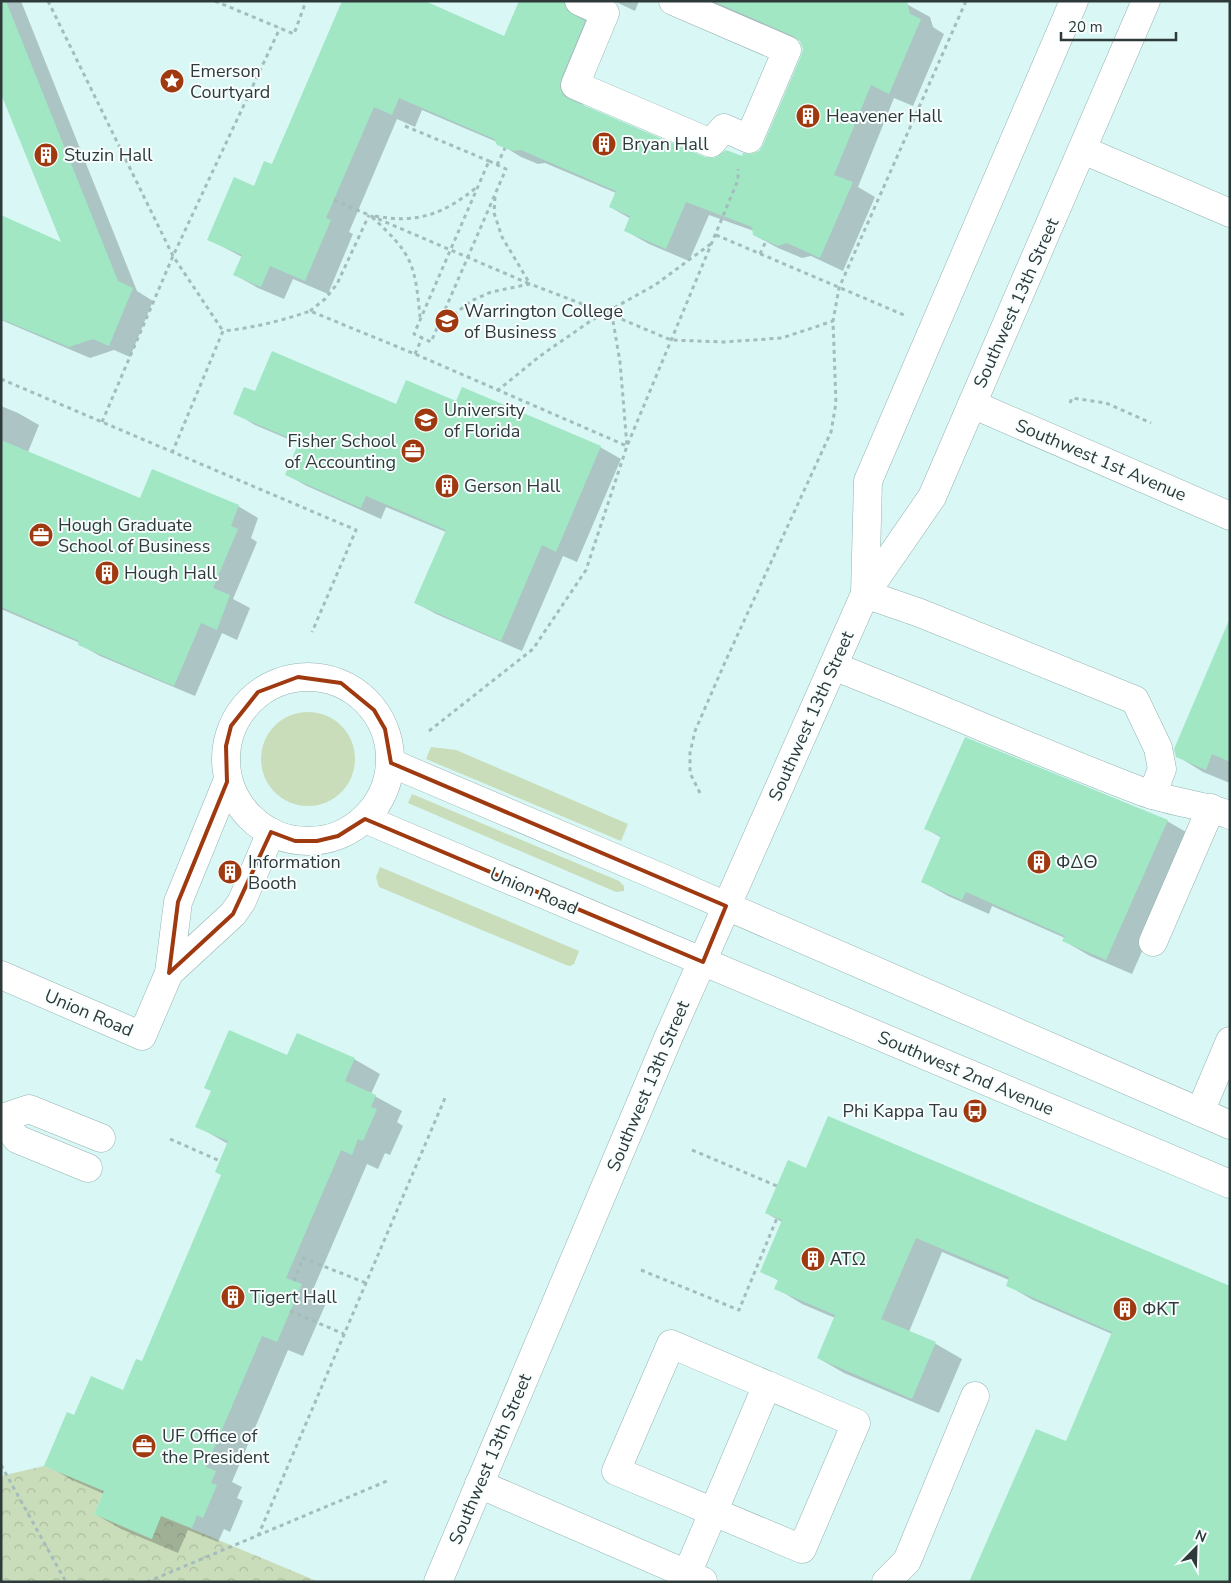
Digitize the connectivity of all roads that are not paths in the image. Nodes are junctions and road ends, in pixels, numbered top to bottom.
1 (579, 1) edge
2 (673, 1) edge
3 (1074, 1) edge
4 (1146, 1) edge
5 (1082, 150) junction
6 (1230, 213) edge
7 (972, 404) junction
8 (1230, 516) edge
9 (865, 594) junction
10 (833, 666) junction
11 (392, 763) junction
12 (227, 782) junction
13 (1152, 795) junction
14 (1220, 812) edge
15 (365, 819) junction
16 (271, 832) junction
17 (726, 906) junction
18 (1152, 942) dead end
19 (703, 962) junction
20 (168, 973) junction
21 (1, 975) edge
22 (1230, 1041) edge
23 (1200, 1112) junction
24 (1, 1118) edge
25 (1230, 1125) edge
26 (100, 1138) dead end
27 (88, 1168) dead end
28 (1230, 1184) edge
29 (767, 1385) junction
30 (975, 1396) dead end
31 (478, 1484) junction
32 (714, 1512) junction
33 (696, 1578) edge
34 (438, 1582) edge
35 (886, 1582) edge

1 - 2 street
3 - 9 street, Southwest 13th Street
4 - 5 street, Southwest 13th Street
5 - 6 street
5 - 7 street, Southwest 13th Street
7 - 8 street, Southwest 1st Avenue
7 - 9 street, Southwest 13th Street
9 - 10 street, Southwest 13th Street
9 - 13 street
10 - 13 street
10 - 17 street, Southwest 13th Street
11 - 12 street, Union Road
11 - 15 street, Union Road
11 - 17 street
12 - 16 street, Union Road
12 - 20 street, Union Road
13 - 14 street
14 - 18 street
15 - 16 street, Union Road
15 - 19 street, Union Road
16 - 20 street, Union Road
17 - 19 street, Southwest 13th Street
17 - 23 street
19 - 28 street, Southwest 2nd Avenue
19 - 31 street, Southwest 13th Street
20 - 21 street, Union Road
22 - 23 street
23 - 25 street
24 - 26 street
24 - 27 street
29 - 32 street
29 - 32 street
29 - 32 street
30 - 35 street
31 - 33 street
31 - 34 street, Southwest 13th Street
32 - 33 street

